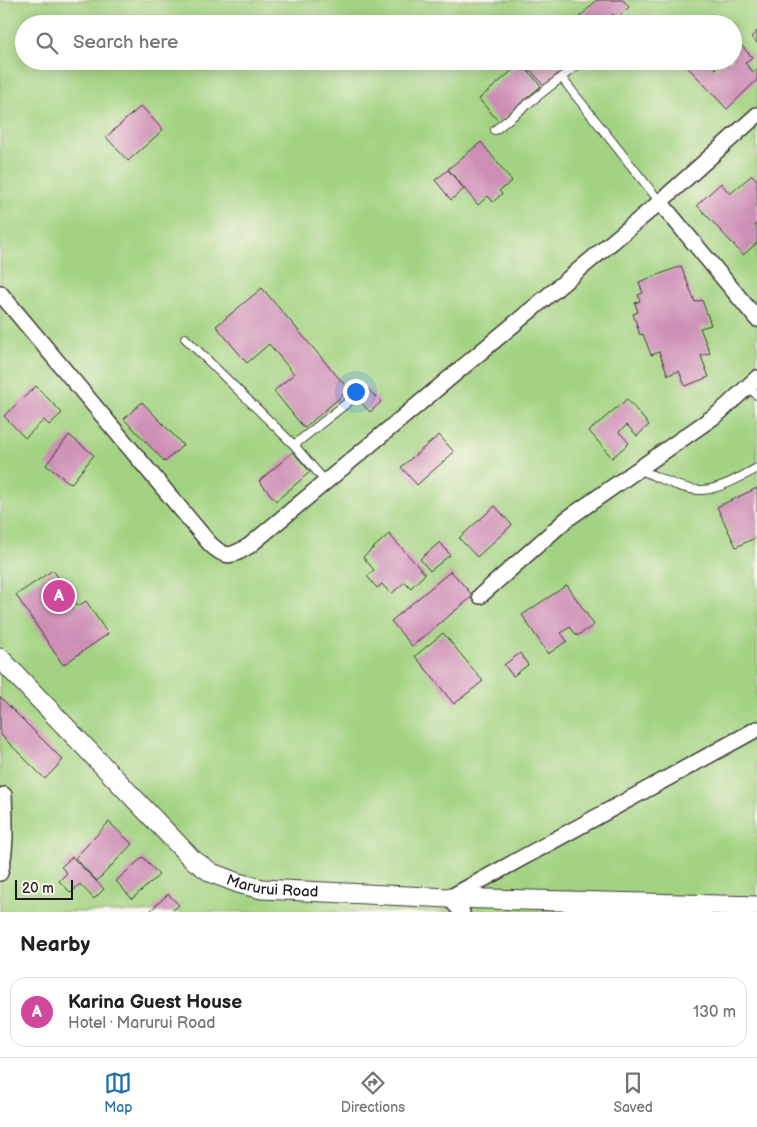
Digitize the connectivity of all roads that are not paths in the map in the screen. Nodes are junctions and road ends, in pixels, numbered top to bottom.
1 (570, 70) edge
2 (561, 77) junction
3 (757, 115) edge
4 (494, 130) dead end
5 (660, 202) junction
6 (0, 292) edge
7 (757, 318) edge
8 (185, 338) dead end
9 (754, 387) edge
10 (357, 395) dead end
11 (294, 445) junction
12 (757, 468) edge
13 (640, 470) junction
14 (324, 481) junction
15 (480, 596) dead end
16 (0, 658) edge
17 (757, 729) edge
18 (4, 795) dead end
19 (0, 873) edge
20 (456, 905) edge
21 (757, 906) edge

1 - 2 lane
2 - 4 lane
2 - 5 lane
3 - 5 street
5 - 7 street
5 - 14 street
6 - 14 street
8 - 11 lane
9 - 13 street
10 - 11 lane
11 - 14 lane
12 - 13 lane
13 - 15 street
16 - 20 street, Marurui Road
17 - 20 street
18 - 19 street
20 - 21 street, Marurui Road

